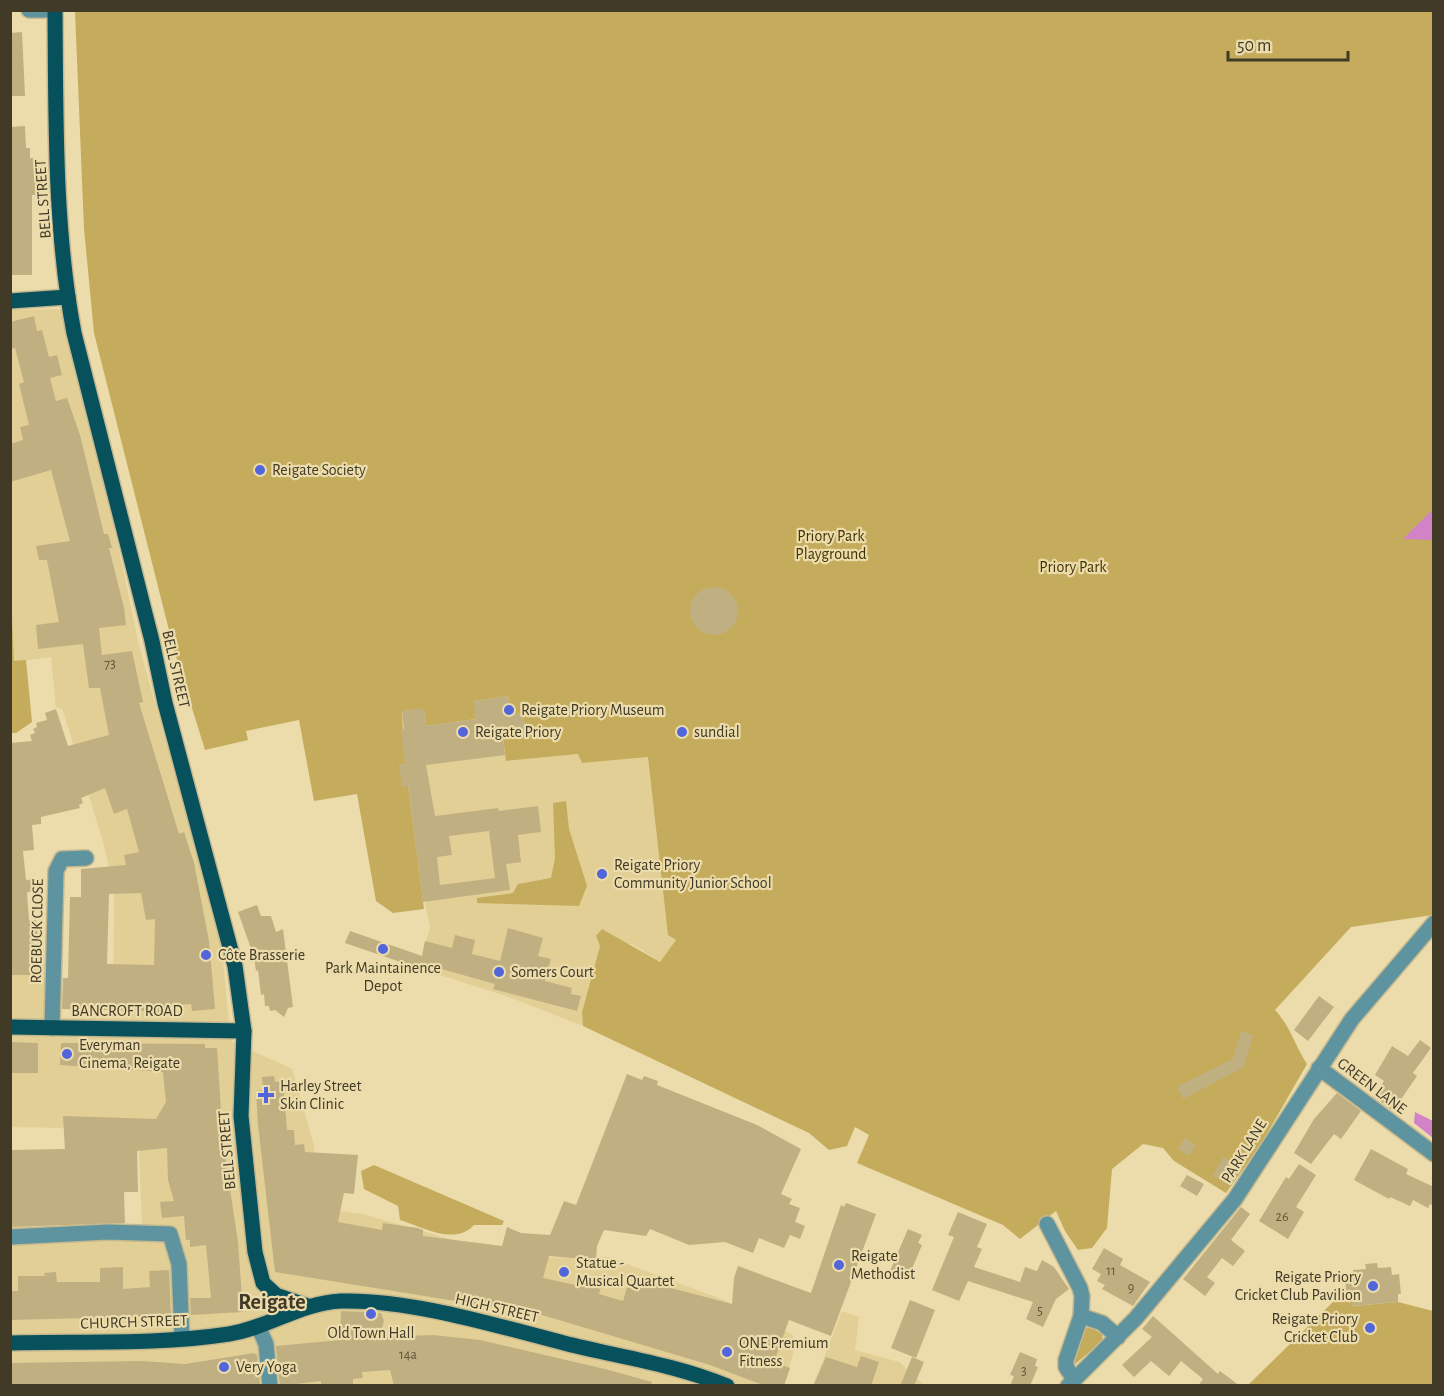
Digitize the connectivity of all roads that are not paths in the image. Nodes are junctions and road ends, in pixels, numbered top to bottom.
1 (29, 10) edge
2 (48, 10) edge
3 (54, 10) edge
4 (68, 297) junction
5 (10, 301) edge
6 (86, 858) dead end
7 (1434, 923) edge
8 (241, 1001) junction
9 (10, 1028) edge
10 (52, 1028) junction
11 (212, 1029) junction
12 (244, 1031) junction
13 (1318, 1068) junction
14 (1434, 1154) edge
15 (1047, 1224) dead end
16 (10, 1237) edge
17 (308, 1306) junction
18 (1081, 1316) junction
19 (258, 1326) junction
20 (1118, 1337) junction
21 (182, 1339) junction
22 (10, 1343) edge
23 (1071, 1382) edge
24 (270, 1386) edge
25 (727, 1386) edge

1 - 2 street
3 - 4 main road, BELL STREET
4 - 5 main road
4 - 8 main road, BELL STREET
6 - 10 street, ROEBUCK CLOSE
7 - 13 street, PARK LANE
8 - 11 main road
8 - 12 main road, BELL STREET
9 - 10 main road, BANCROFT ROAD
10 - 11 main road, BANCROFT ROAD
11 - 12 main road, BANCROFT ROAD
12 - 17 main road, BELL STREET
13 - 14 street, GREEN LANE
13 - 20 street, PARK LANE
15 - 18 street
16 - 21 street
17 - 19 main road, HIGH STREET
17 - 25 main road, HIGH STREET
18 - 20 street
18 - 23 street
19 - 21 main road, CHURCH STREET
19 - 24 street
20 - 23 street, PARK LANE
21 - 22 main road, CHURCH STREET

